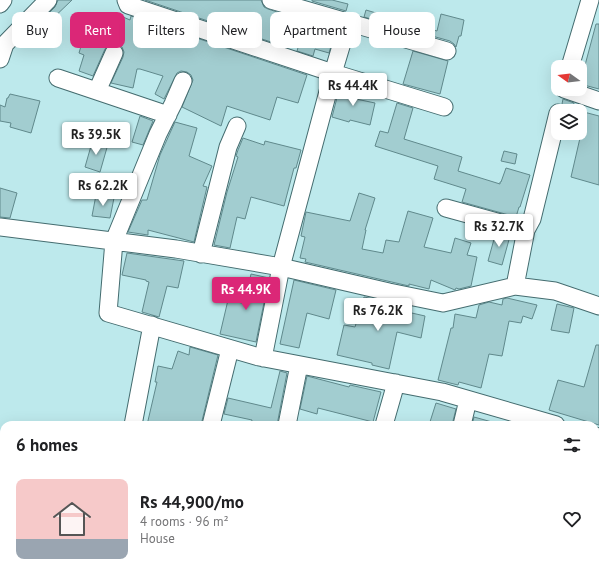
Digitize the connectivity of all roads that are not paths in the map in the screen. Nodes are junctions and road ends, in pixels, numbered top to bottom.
1 (3, 0) edge
2 (48, 0) edge
3 (126, 0) edge
4 (271, 0) edge
5 (590, 0) edge
6 (0, 4) edge
7 (313, 12) edge
8 (361, 26) edge
9 (340, 48) edge
10 (447, 51) dead end
11 (114, 53) dead end
12 (0, 60) edge
13 (572, 60) edge
14 (333, 73) junction
15 (58, 78) dead end
16 (183, 81) dead end
17 (96, 91) junction
18 (584, 96) edge
19 (599, 101) edge
20 (444, 107) dead end
21 (168, 115) junction
22 (237, 126) dead end
23 (551, 140) edge
24 (446, 208) dead end
25 (0, 227) edge
26 (526, 230) junction
27 (114, 241) junction
28 (201, 254) junction
29 (281, 267) junction
30 (515, 286) junction
31 (599, 306) edge
32 (152, 326) junction
33 (230, 348) junction
34 (263, 358) junction
35 (299, 365) junction
36 (396, 383) junction
37 (468, 400) junction
38 (134, 421) edge
39 (212, 421) edge
40 (288, 421) edge
41 (385, 421) edge
42 (463, 421) edge
43 (542, 421) edge

1 - 6 street
2 - 12 street
3 - 14 street
4 - 7 street
5 - 13 street
8 - 10 street
9 - 14 street
11 - 17 street
14 - 20 street
14 - 29 street
15 - 17 street
16 - 21 street
17 - 21 street
18 - 19 street
21 - 27 street
22 - 28 street
23 - 26 street
24 - 26 street
25 - 27 street
26 - 30 street
27 - 28 street
27 - 32 street
28 - 29 street
29 - 30 street
29 - 34 street
30 - 31 street
32 - 33 street
32 - 38 street
33 - 34 street
33 - 39 street
34 - 35 street
35 - 36 street
35 - 40 street
36 - 37 street
36 - 41 street
37 - 42 street
37 - 43 street

